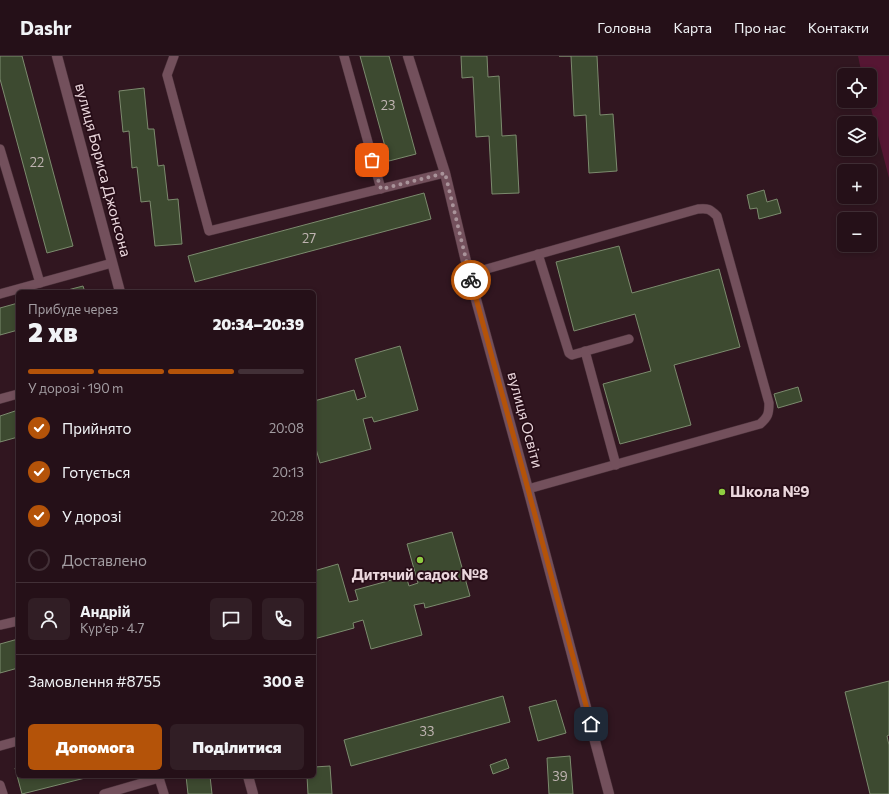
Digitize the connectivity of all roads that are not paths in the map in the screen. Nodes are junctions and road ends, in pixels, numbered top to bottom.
1 (57, 56) edge
2 (174, 56) edge
3 (344, 56) edge
4 (408, 56) edge
5 (0, 148) edge
6 (445, 173) junction
7 (381, 189) junction
8 (538, 254) junction
9 (112, 263) junction
10 (469, 274) junction
11 (40, 283) junction
12 (119, 290) edge
13 (0, 294) edge
14 (629, 339) dead end
15 (585, 351) junction
16 (16, 395) edge
17 (0, 399) edge
18 (616, 465) junction
19 (528, 489) junction
20 (16, 621) edge
21 (0, 625) edge
22 (16, 742) edge
23 (0, 746) edge
24 (157, 778) edge
25 (160, 778) edge
26 (249, 778) edge
27 (0, 785) edge
28 (3, 794) edge
29 (104, 794) edge
30 (164, 794) edge
31 (253, 794) edge
32 (609, 794) edge

1 - 9 street, вулиця Бориса Джонсона
2 - 7 lane
3 - 7 lane
4 - 6 street, вулиця Освіти
5 - 11 lane
6 - 7 lane
6 - 10 street, вулиця Освіти
8 - 10 lane
8 - 15 lane
8 - 18 lane
9 - 11 lane
9 - 12 street, вулиця Бориса Джонсона
10 - 19 street, вулиця Освіти
11 - 13 lane
14 - 15 lane
15 - 18 lane
16 - 17 lane
18 - 19 lane
19 - 32 street, вулиця Освіти
20 - 21 lane
22 - 23 lane
24 - 29 lane
25 - 30 lane
26 - 31 street
27 - 28 lane

